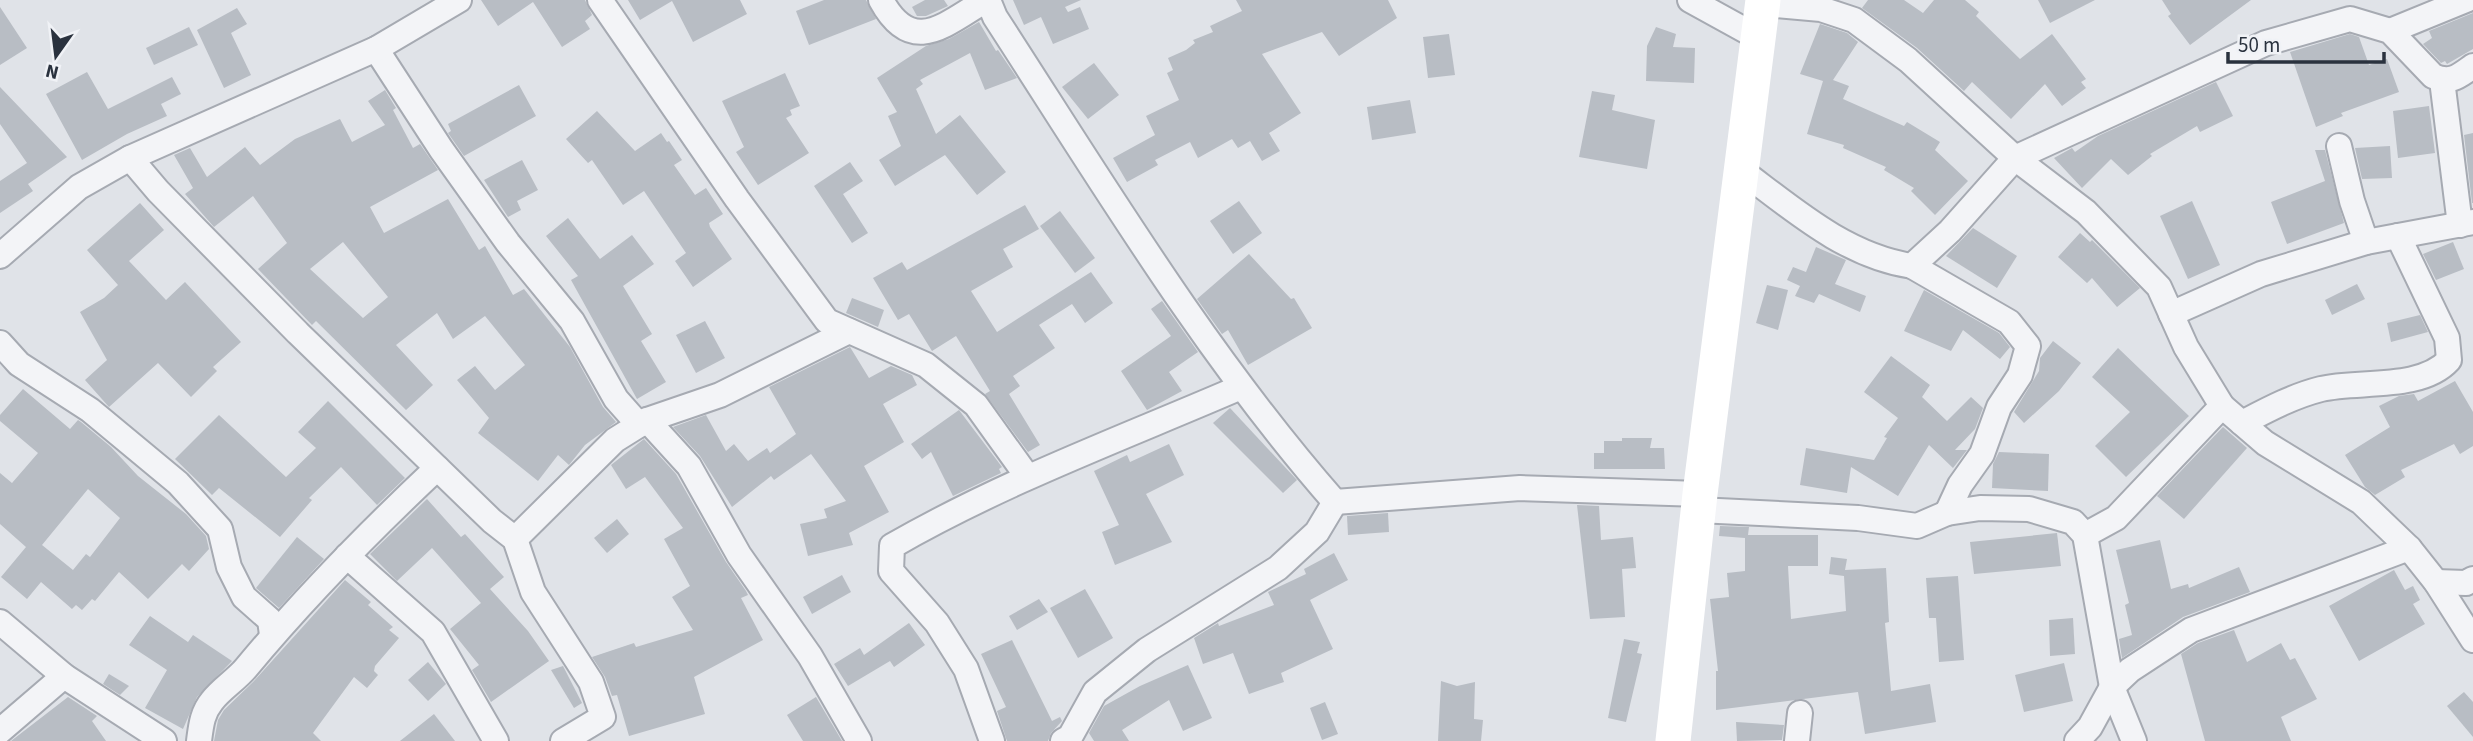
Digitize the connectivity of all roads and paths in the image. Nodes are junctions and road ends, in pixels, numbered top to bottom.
1 (460, 0) edge
2 (600, 0) edge
3 (881, 0) edge
4 (987, 0) edge
5 (1690, 0) edge
6 (2466, 0) edge
7 (1763, 2) edge
8 (2390, 31) junction
9 (1759, 38) junction
10 (376, 49) junction
11 (2473, 66) edge
12 (2442, 80) junction
13 (2339, 146) dead end
14 (130, 158) junction
15 (2015, 158) junction
16 (1742, 171) junction
17 (2466, 223) edge
18 (2398, 236) junction
19 (2366, 242) junction
20 (3, 251) edge
21 (1912, 267) junction
22 (2171, 313) junction
23 (849, 331) junction
24 (0, 344) edge
25 (1241, 387) junction
26 (2222, 406) junction
27 (643, 422) junction
28 (2242, 423) junction
29 (437, 468) junction
30 (1027, 476) junction
31 (1335, 502) junction
32 (1699, 502) junction
33 (1947, 513) junction
34 (2085, 535) junction
35 (515, 539) junction
36 (2409, 548) junction
37 (347, 556) junction
38 (2473, 579) edge
39 (2436, 582) junction
40 (0, 622) edge
41 (272, 635) junction
42 (2473, 640) edge
43 (64, 676) junction
44 (2112, 687) junction
45 (1800, 713) dead end
46 (0, 731) edge
47 (164, 741) edge
48 (199, 741) edge
49 (496, 741) edge
50 (563, 741) edge
51 (859, 741) edge
52 (992, 741) edge
53 (1063, 741) edge
54 (1673, 741) edge
55 (1797, 741) edge
56 (2077, 741) edge
57 (2134, 741) edge

1 - 10 street
2 - 23 street
3 - 4 street
4 - 25 street
5 - 9 street
6 - 8 street
7 - 9 main road
7 - 15 street
8 - 12 street
8 - 15 street
9 - 16 main road
10 - 14 street
10 - 27 street
11 - 12 street
12 - 17 street
13 - 19 street
14 - 20 street
14 - 29 street
15 - 21 street
15 - 22 street
16 - 21 street
16 - 32 main road
17 - 18 street
18 - 19 street
18 - 28 street
19 - 22 street
21 - 33 street
22 - 26 street
23 - 27 street
23 - 30 street
24 - 41 street
25 - 30 street
25 - 31 street
26 - 28 street
26 - 34 street
27 - 35 street
27 - 51 street
28 - 36 street
29 - 35 street
29 - 37 street
30 - 52 street
31 - 32 street
31 - 53 street
32 - 33 street
32 - 54 main road
33 - 34 street
34 - 44 street
35 - 50 street
36 - 39 street
36 - 44 street
37 - 41 street
37 - 49 street
38 - 39 street
39 - 42 street
40 - 43 street
41 - 48 street
43 - 46 street
43 - 47 street
44 - 56 street
44 - 57 street
45 - 55 street

